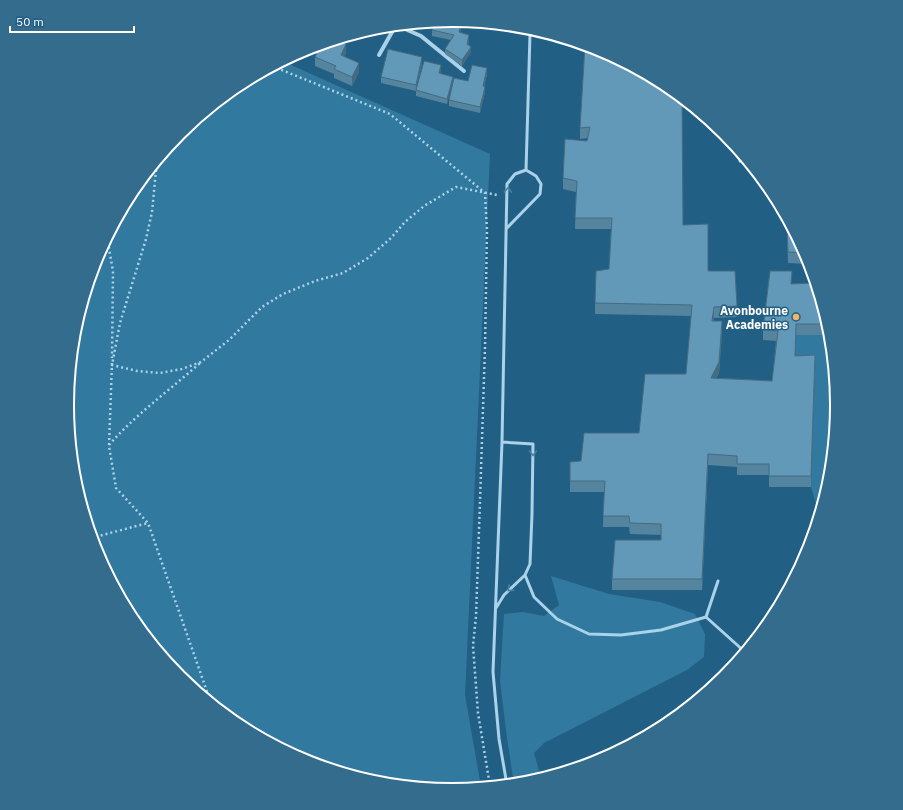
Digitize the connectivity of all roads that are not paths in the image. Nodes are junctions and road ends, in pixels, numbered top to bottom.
1 (407, 30) edge
2 (392, 32) edge
3 (530, 35) edge
4 (379, 55) dead end
5 (464, 71) dead end
6 (526, 170) junction
7 (507, 228) junction
8 (502, 442) junction
9 (525, 575) junction
10 (718, 581) dead end
11 (495, 609) junction
12 (706, 617) junction
13 (741, 648) edge
14 (506, 779) edge

1 - 5 street
2 - 4 street
3 - 6 lane
7 -> 6 lane
6 - 7 lane
7 - 8 lane
8 -> 9 lane
8 - 11 lane
9 -> 11 lane
9 - 12 lane
10 - 12 lane
11 - 14 lane
12 - 13 lane

